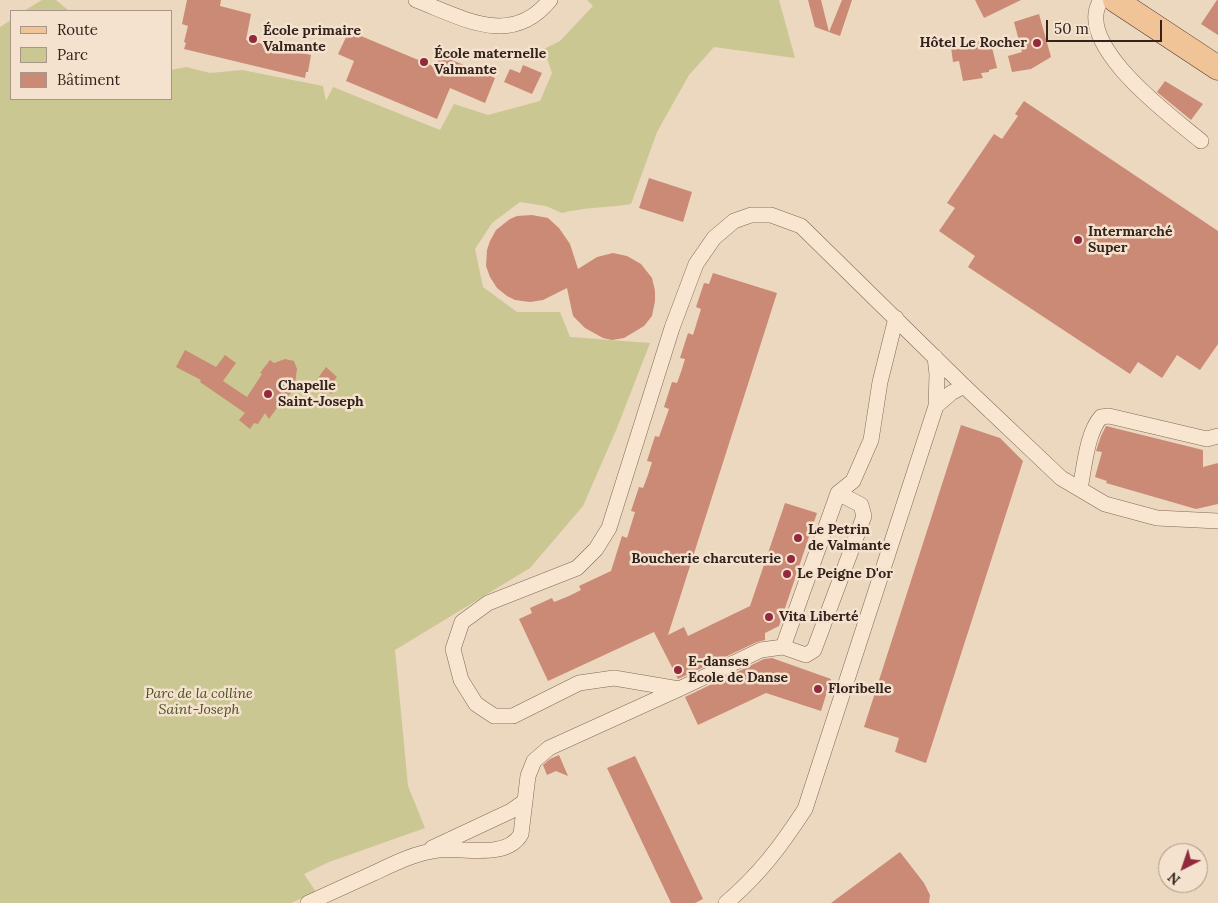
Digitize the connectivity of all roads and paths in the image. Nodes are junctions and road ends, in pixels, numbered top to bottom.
1 (416, 0) edge
2 (550, 0) edge
3 (1101, 0) edge
4 (1115, 0) edge
5 (1218, 68) edge
6 (1201, 142) dead end
7 (896, 318) junction
8 (935, 357) junction
9 (964, 386) junction
10 (935, 409) junction
11 (1218, 436) edge
12 (1080, 489) junction
13 (838, 492) junction
14 (1218, 521) edge
15 (783, 647) junction
16 (679, 690) junction
17 (525, 801) junction
18 (421, 852) junction
19 (308, 903) edge
20 (726, 903) edge

1 - 2 street
3 - 6 street
4 - 5 main road
7 - 8 street
7 - 13 street
7 - 16 street
8 - 9 street
8 - 10 street
9 - 10 street
9 - 12 street
10 - 20 street
11 - 12 street
12 - 14 street
13 - 15 street
13 - 15 street
15 - 16 street
16 - 17 street
17 - 18 street
17 - 18 street
18 - 19 street

